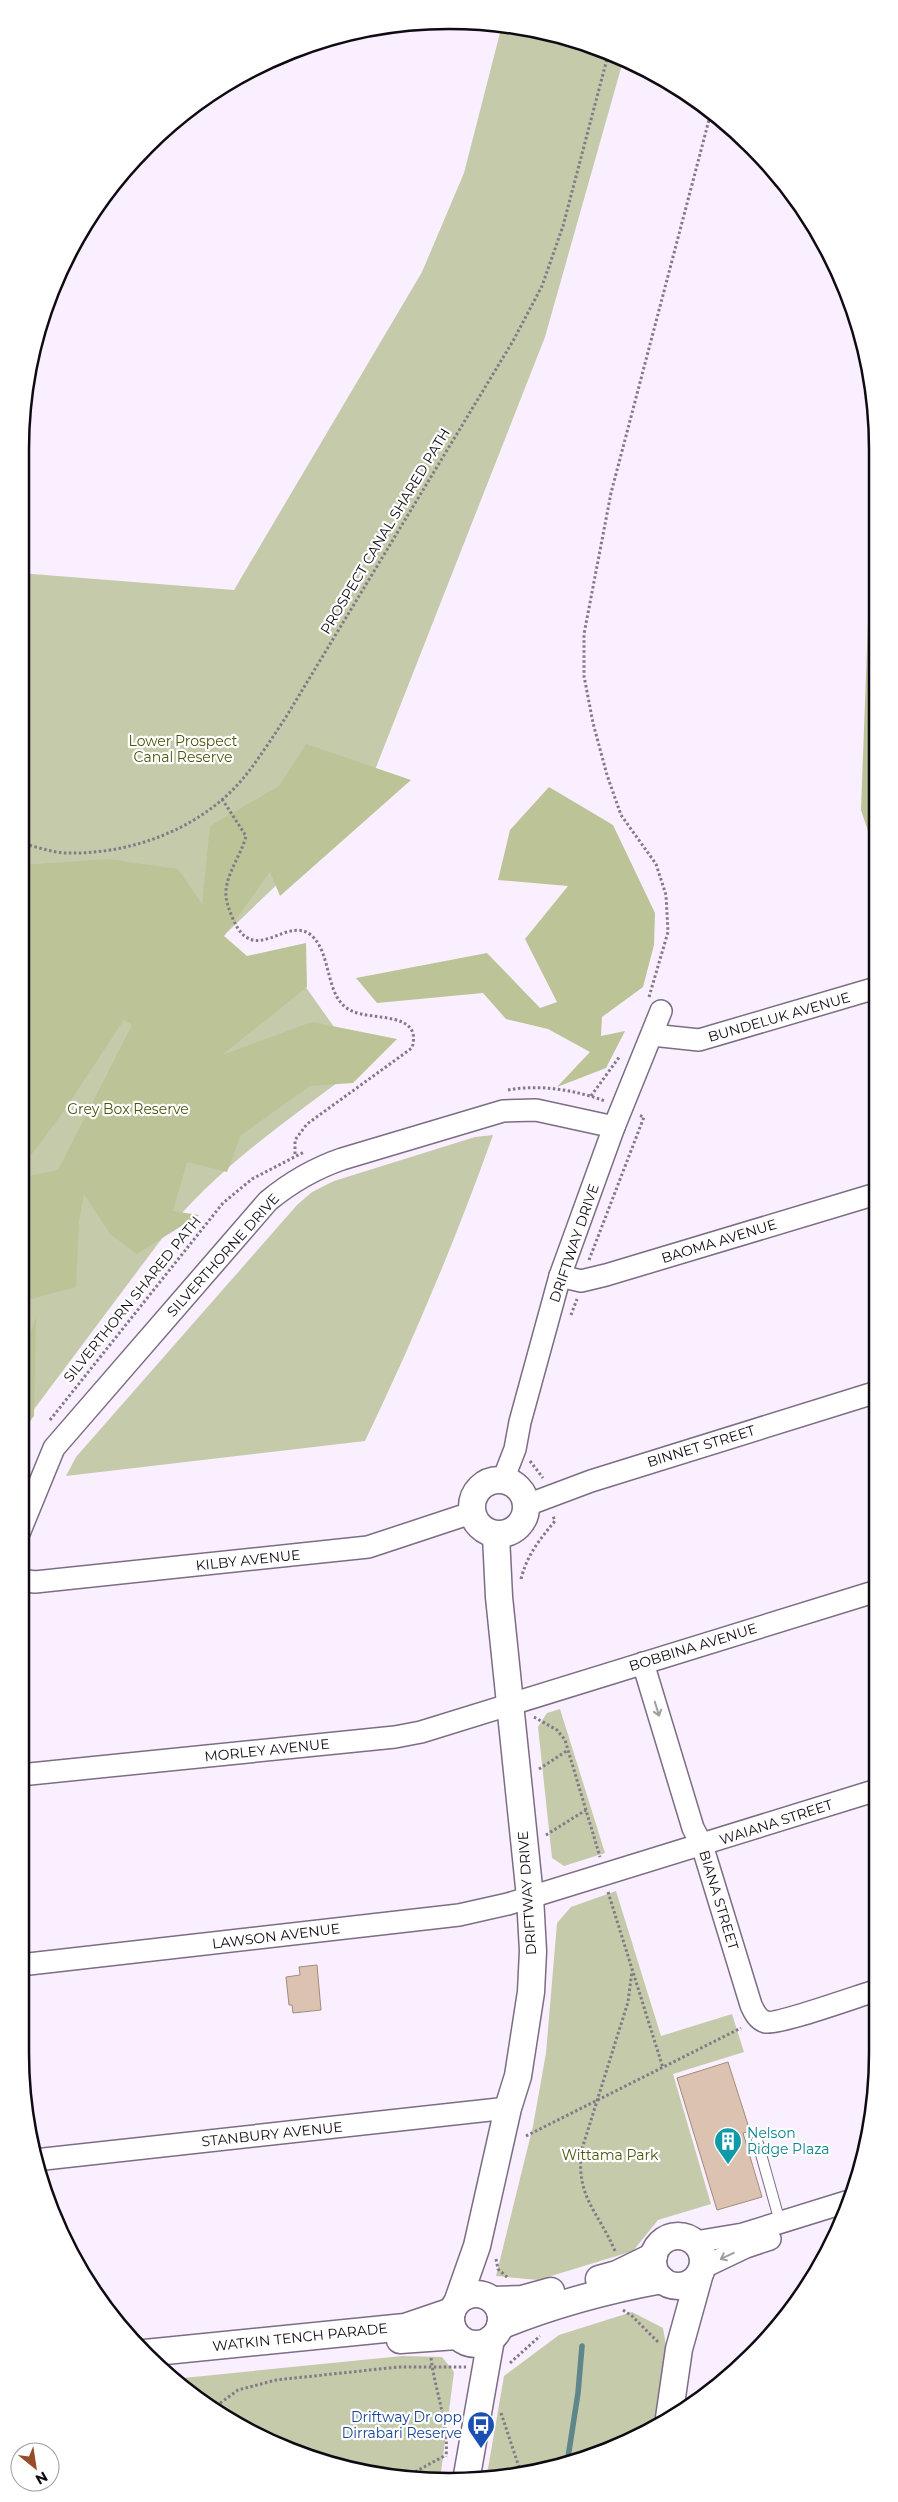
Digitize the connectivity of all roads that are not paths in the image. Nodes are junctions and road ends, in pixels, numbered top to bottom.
1 (869, 990) edge
2 (653, 1008) road end
3 (652, 1035) junction
4 (614, 1127) junction
5 (869, 1196) edge
6 (560, 1276) junction
7 (869, 1394) edge
8 (504, 1480) junction
9 (527, 1505) junction
10 (29, 1509) edge
11 (471, 1513) junction
12 (496, 1536) junction
13 (29, 1581) edge
14 (869, 1593) edge
15 (643, 1663) junction
16 (521, 1710) junction
17 (29, 1774) edge
18 (869, 1793) edge
19 (702, 1845) junction
20 (530, 1897) junction
21 (29, 1964) edge
22 (869, 1993) edge
23 (508, 2108) junction
24 (757, 2140) dead end
25 (42, 2159) edge
26 (841, 2204) edge
27 (835, 2219) edge
28 (780, 2222) junction
29 (695, 2242) junction
30 (654, 2256) junction
31 (701, 2270) junction
32 (663, 2281) junction
33 (468, 2314) junction
34 (496, 2332) junction
35 (672, 2348) junction
36 (154, 2352) edge
37 (167, 2364) edge
38 (669, 2410) edge
39 (474, 2427) junction
40 (467, 2472) edge

1 - 3 street, BUNDELUK AVENUE
2 - 3 street, DRIFTWAY DRIVE
3 - 4 street, DRIFTWAY DRIVE
4 - 6 street, DRIFTWAY DRIVE
4 - 10 street, SILVERTHORNE DRIVE
5 - 6 street, BAOMA AVENUE
6 - 8 street, DRIFTWAY DRIVE
7 - 9 street, BINNET STREET
8 - 9 street
8 - 11 street
9 - 12 street
11 - 12 street
11 - 13 street, KILBY AVENUE
12 - 16 street, DRIFTWAY DRIVE
14 - 15 street, BOBBINA AVENUE
15 - 16 street, BOBBINA AVENUE
15 -> 19 street, BIANA STREET
16 - 17 street, MORLEY AVENUE
16 - 20 street, DRIFTWAY DRIVE
18 - 19 street, WAIANA STREET
19 - 20 street, WAIANA STREET
19 - 22 street, BIANA STREET
20 - 21 street, LAWSON AVENUE
20 - 23 street, DRIFTWAY DRIVE
23 - 25 street, STANBURY AVENUE
23 - 33 street, DRIFTWAY DRIVE
24 - 28 lane
26 - 28 street
27 -> 31 street
28 - 29 street
29 - 30 street
29 - 31 street
30 - 32 street
30 - 33 street, WATKIN TENCH PARADE
31 - 32 street
31 - 35 street
32 - 34 street
32 - 35 street
33 - 34 street
33 - 34 street
33 - 36 street, WATKIN TENCH PARADE
33 - 37 street, WATKIN TENCH PARADE
33 - 39 street
34 - 39 street
35 - 38 street
39 - 40 street

